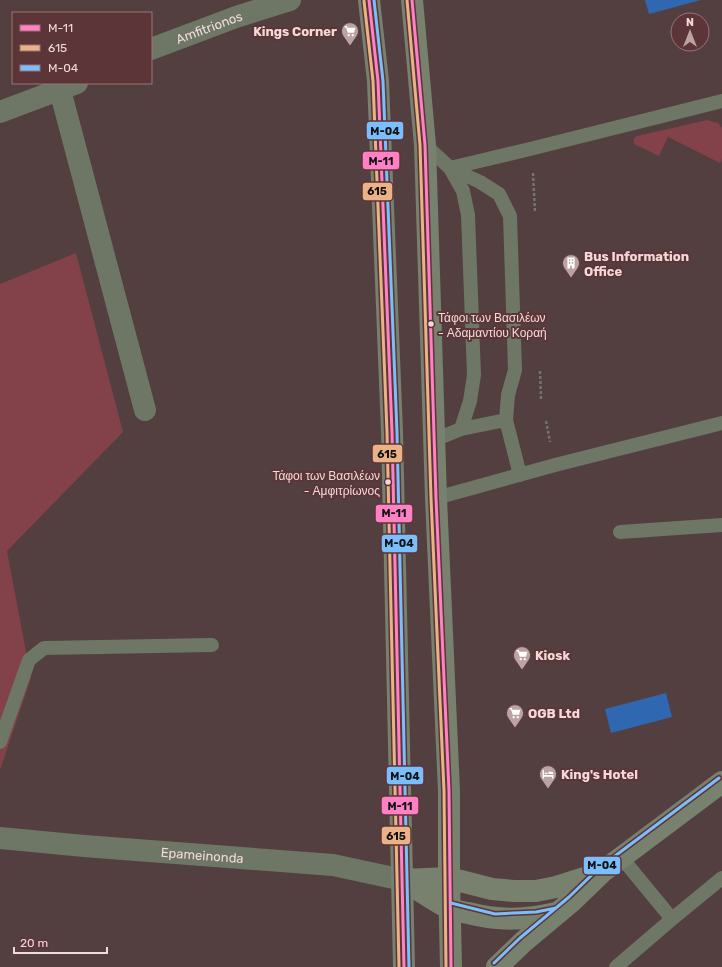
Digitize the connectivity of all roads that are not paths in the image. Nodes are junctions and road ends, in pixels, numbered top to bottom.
1 (290, 0) edge
2 (369, 0) edge
3 (412, 0) edge
4 (152, 48) edge
5 (68, 86) edge
6 (722, 101) edge
7 (0, 112) edge
8 (425, 145) junction
9 (450, 168) junction
10 (145, 410) dead end
11 (506, 420) junction
12 (722, 423) edge
13 (461, 429) junction
14 (434, 440) junction
15 (520, 475) junction
16 (436, 498) junction
17 (722, 525) edge
18 (620, 532) dead end
19 (212, 645) dead end
20 (0, 742) edge
21 (722, 782) edge
22 (0, 838) edge
23 (621, 857) junction
24 (602, 872) junction
25 (449, 878) junction
26 (722, 878) edge
27 (403, 880) junction
28 (450, 908) junction
29 (557, 913) junction
30 (672, 919) junction
31 (404, 967) edge
32 (451, 967) edge
33 (497, 967) edge
34 (616, 967) edge

1 - 4 street, Amfitrionos
2 - 27 main road
3 - 8 main road
5 - 7 street
5 - 10 street
6 - 9 lane
8 - 9 lane
8 - 14 main road
9 - 11 lane
9 - 13 lane
11 - 13 lane
11 - 15 lane
12 - 15 lane
13 - 14 lane
14 - 16 main road
15 - 16 lane
16 - 25 main road
17 - 18 lane
19 - 20 lane
21 - 23 main road
22 - 27 street, Epameinonda
23 - 24 main road
23 - 30 lane
24 - 25 main road
24 - 29 main road
25 - 27 main road
25 - 28 main road
26 - 30 lane
27 - 28 main road
27 - 31 main road
28 - 29 main road
28 - 32 main road
29 - 33 main road
30 - 34 lane

